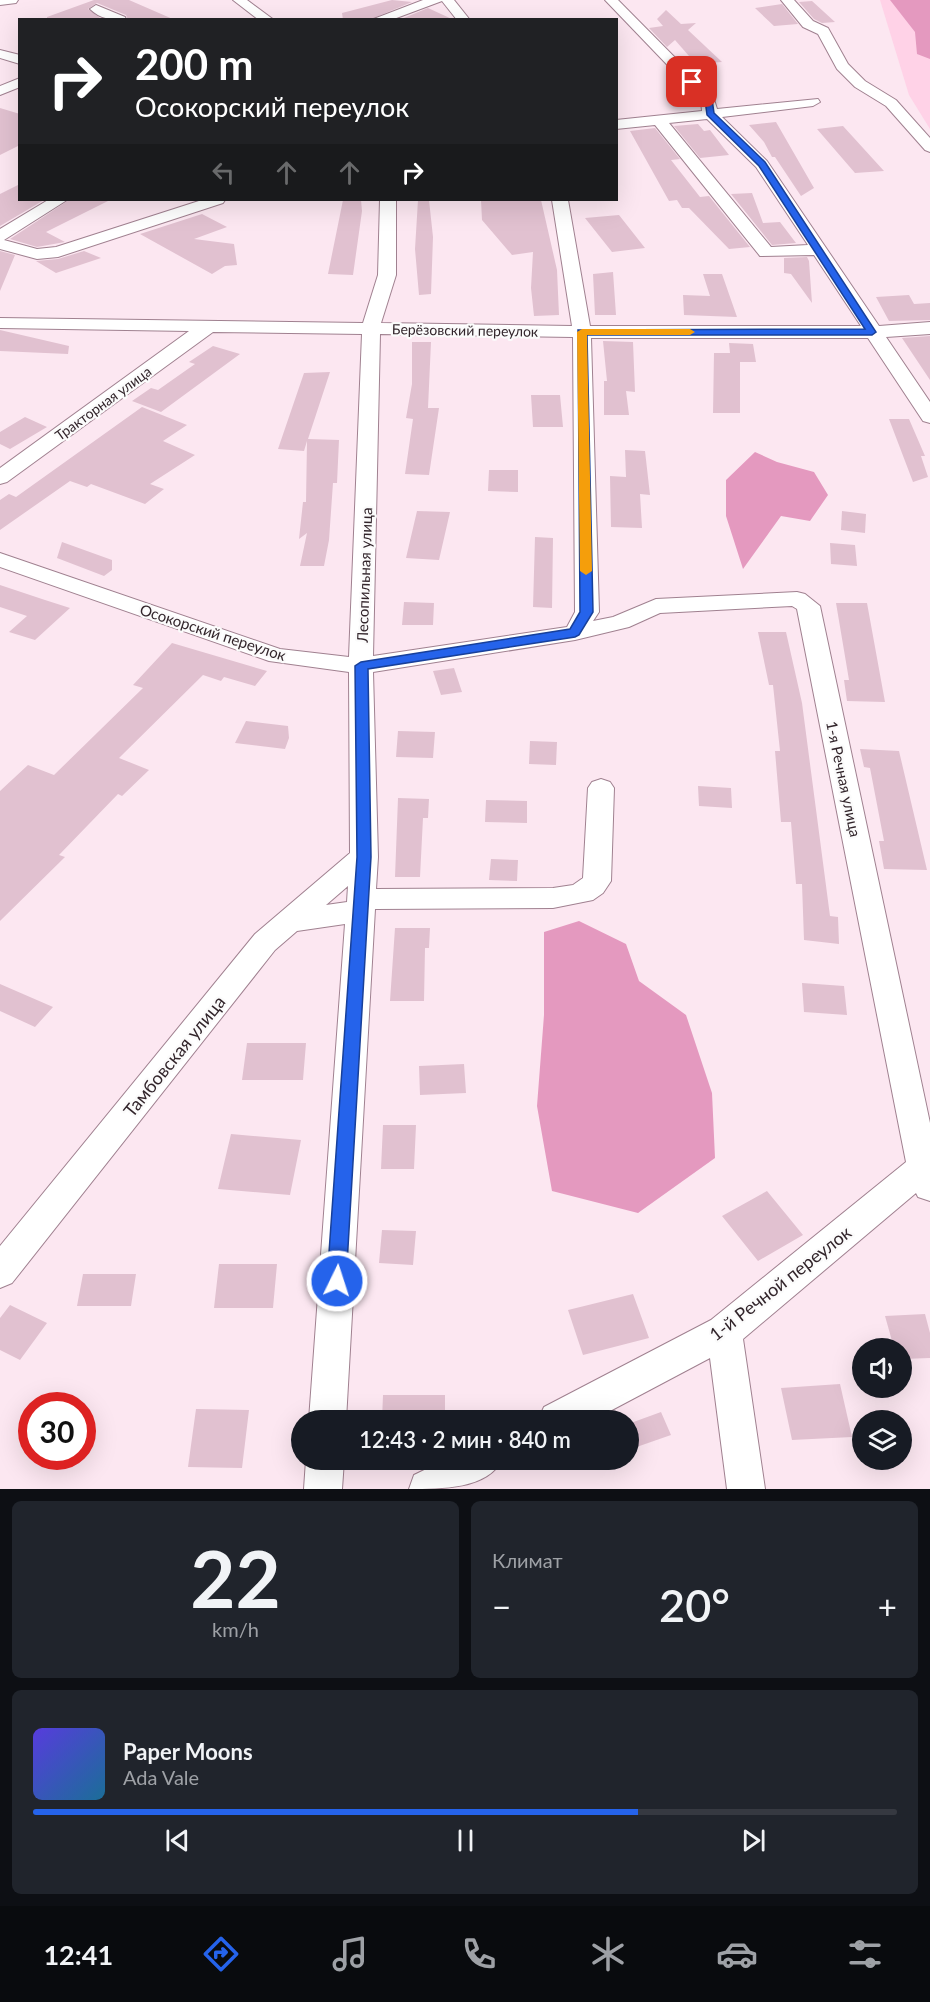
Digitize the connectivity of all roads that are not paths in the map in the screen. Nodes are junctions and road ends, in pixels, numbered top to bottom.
1 (12, 0) edge
2 (239, 0) edge
3 (436, 0) edge
4 (447, 0) edge
5 (611, 0) edge
6 (786, 0) edge
7 (0, 2) edge
8 (96, 9) dead end
9 (116, 18) edge
10 (265, 18) edge
11 (384, 18) edge
12 (462, 18) edge
13 (0, 54) edge
14 (18, 59) edge
15 (18, 83) edge
16 (0, 91) edge
17 (813, 102) dead end
18 (710, 114) junction
19 (659, 120) junction
20 (618, 125) edge
21 (930, 147) edge
22 (57, 201) edge
23 (214, 201) edge
24 (388, 201) edge
25 (560, 201) edge
26 (0, 236) edge
27 (0, 244) edge
28 (818, 250) junction
29 (0, 323) edge
30 (206, 327) junction
31 (371, 327) junction
32 (930, 328) edge
33 (582, 332) junction
34 (872, 332) junction
35 (930, 417) edge
36 (0, 478) edge
37 (0, 560) edge
38 (575, 633) junction
39 (361, 666) junction
40 (601, 788) dead end
41 (364, 857) junction
42 (361, 905) junction
43 (289, 921) junction
44 (928, 1174) edge
45 (0, 1272) edge
46 (724, 1332) junction
47 (329, 1410) edge
48 (576, 1410) edge
49 (324, 1470) edge
50 (464, 1470) edge
51 (323, 1489) edge
52 (428, 1489) edge
53 (746, 1489) edge

1 - 7 street
2 - 10 street
3 - 11 street
4 - 12 street
5 - 18 street
6 - 21 street
8 - 9 street
13 - 14 street
15 - 16 street
17 - 18 street
18 - 19 street
18 - 28 street
19 - 20 street
19 - 28 street
22 - 26 street
23 - 27 street
24 - 31 street, Лесопильная улица
25 - 33 street
28 - 34 street
29 - 30 street, Берёзовский переулок
30 - 31 street, Берёзовский переулок
30 - 36 street, Тракторная улица
31 - 33 street, Берёзовский переулок
31 - 39 street, Лесопильная улица
32 - 34 street, Берёзовский переулок
33 - 34 street, Берёзовский переулок
33 - 38 street
34 - 35 street
37 - 39 street, Осокорский переулок
38 - 39 street, Осокорский переулок
38 - 44 street, 1-я Речная улица
39 - 41 street, Лесопильная улица
40 - 42 street
41 - 42 street, Лесопильная улица
41 - 43 street, Тамбовская улица
42 - 43 street
42 - 47 street, Лесопильная улица
43 - 45 street, Тамбовская улица
44 - 46 street, 1-й Речной переулок
46 - 48 street, 1-й Речной переулок
46 - 53 street
49 - 51 street
50 - 52 street

